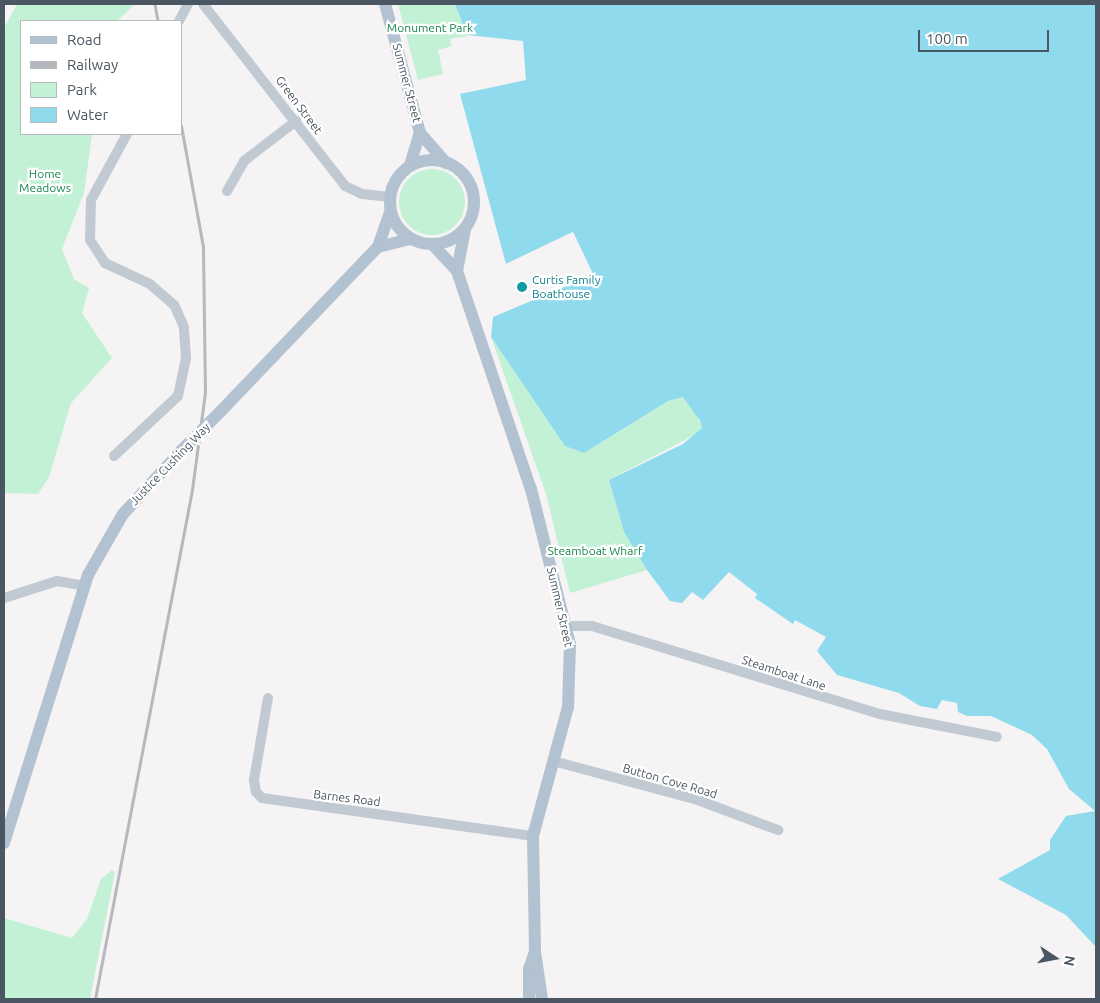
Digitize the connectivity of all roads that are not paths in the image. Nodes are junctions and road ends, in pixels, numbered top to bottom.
1 (188, 4) edge
2 (203, 4) edge
3 (385, 4) edge
4 (180, 20) edge
5 (296, 121) junction
6 (420, 134) junction
7 (126, 135) edge
8 (446, 162) junction
9 (410, 165) junction
10 (228, 191) dead end
11 (389, 196) junction
12 (390, 212) junction
13 (466, 228) junction
14 (410, 239) junction
15 (433, 245) junction
16 (378, 247) junction
17 (457, 271) junction
18 (114, 456) dead end
19 (84, 586) junction
20 (4, 598) edge
21 (566, 626) junction
22 (268, 698) dead end
23 (997, 738) dead end
24 (553, 761) junction
25 (778, 830) dead end
26 (533, 836) junction
27 (4, 843) edge
28 (534, 952) junction
29 (529, 999) edge
30 (542, 999) edge

1 - 4 street
2 - 5 street, Green Street
3 - 6 main road, Summer Street
5 - 10 street
5 - 11 street, Green Street
6 - 8 main road, Summer Street
6 - 9 main road, Summer Street
7 - 18 street
8 - 9 main road
8 - 13 main road
9 - 11 main road
11 - 12 main road
12 - 14 main road
12 - 16 main road, Justice Cushing Way
13 - 15 main road
13 - 17 main road
14 - 15 main road
14 - 16 main road
15 - 17 main road, Summer Street
16 - 19 main road, Justice Cushing Way, bridge
17 - 21 main road, Summer Street
19 - 20 street
19 - 27 main road, Justice Cushing Way
21 - 23 street, Steamboat Lane
21 - 24 main road, Summer Street
22 - 26 street, Barnes Road
24 - 25 street, Button Cove Road
24 - 26 main road, Summer Street
26 - 28 main road, Summer Street
28 - 29 main road, Summer Street
28 - 30 main road, Summer Street

